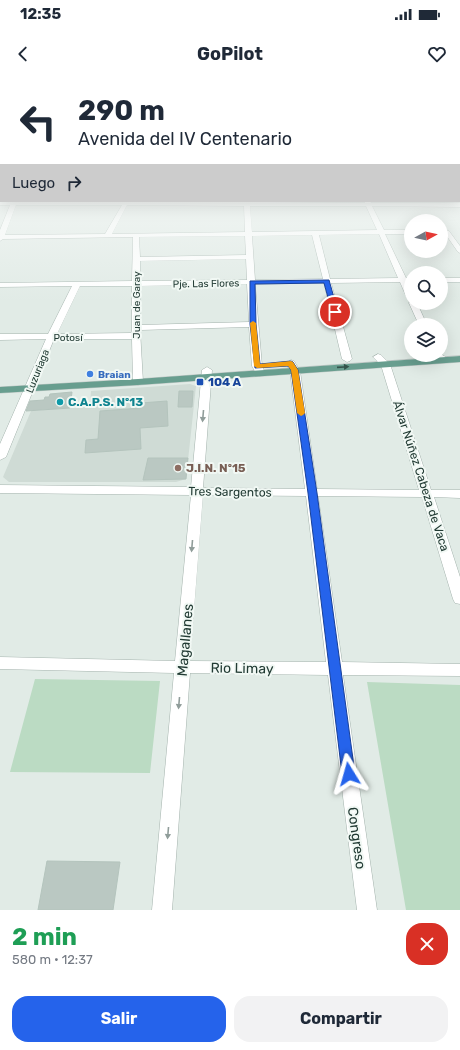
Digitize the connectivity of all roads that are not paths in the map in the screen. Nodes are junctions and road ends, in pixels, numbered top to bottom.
1 (6, 225) edge
2 (113, 225) edge
3 (249, 225) edge
4 (378, 225) edge
5 (381, 232) junction
6 (404, 232) edge
7 (448, 233) edge
8 (250, 234) junction
9 (315, 234) junction
10 (107, 236) junction
11 (136, 236) junction
12 (1, 238) edge
13 (460, 251) edge
14 (250, 257) junction
15 (136, 259) junction
16 (404, 274) edge
17 (404, 280) edge
18 (448, 280) edge
19 (460, 280) edge
20 (327, 282) junction
21 (252, 283) junction
22 (137, 284) junction
23 (0, 285) edge
24 (77, 285) junction
25 (253, 324) junction
26 (136, 332) junction
27 (0, 337) edge
28 (51, 337) junction
29 (460, 352) edge
30 (448, 355) edge
31 (404, 356) edge
32 (448, 357) edge
33 (404, 358) edge
34 (347, 359) junction
35 (460, 359) edge
36 (381, 360) junction
37 (293, 367) junction
38 (259, 370) junction
39 (206, 373) junction
40 (138, 378) junction
41 (0, 383) edge
42 (31, 385) junction
43 (0, 390) edge
44 (0, 457) edge
45 (0, 489) edge
46 (196, 492) junction
47 (312, 493) junction
48 (427, 493) junction
49 (460, 494) edge
50 (460, 599) edge
51 (0, 664) edge
52 (182, 668) junction
53 (334, 669) junction
54 (460, 670) edge
55 (162, 910) edge
56 (367, 910) edge

1 - 12 street
2 - 10 street
3 - 8 street
4 - 5 street
5 - 6 street
5 - 9 street
5 - 16 street
7 - 13 street
8 - 9 street
8 - 11 street
8 - 14 street
9 - 20 street
10 - 11 street
10 - 12 street
11 - 15 street, Juan de Garay
14 - 15 street
14 - 21 street
15 - 22 street, Juan de Garay
17 - 20 street, Pje. Las Flores
18 - 19 street
20 - 21 street, Pje. Las Flores
20 - 34 street
21 - 22 street, Pje. Las Flores
21 - 25 street
22 - 24 street, Pje. Las Flores
22 - 26 street, Juan de Garay
23 - 24 street, Pje. Las Flores
24 - 28 street, Luzuriaga
25 - 26 street, Potosí
25 - 38 street
26 - 28 street, Potosí
26 - 40 street, Juan de Garay
27 - 28 street, Potosí
28 - 42 street, Luzuriaga
29 - 30 main road
31 - 36 main road
32 - 35 main road
33 - 36 main road
34 - 36 main road
34 - 37 main road
37 -> 36 main road
36 - 48 street, Álvar Núñez Cabeza de Vaca
37 - 38 main road
37 - 47 street, Congreso
38 - 39 main road
39 - 40 main road
39 -> 46 street, Magallanes
40 - 42 main road
41 - 42 main road
42 - 43 main road
42 - 44 street, Luzuriaga
45 - 46 street, Tres Sargentos
46 - 47 street, Tres Sargentos
46 -> 52 street, Magallanes
47 - 48 street, Tres Sargentos
47 - 53 street, Congreso
48 - 49 street, Tres Sargentos
48 - 50 street, Álvar Núñez Cabeza de Vaca
51 - 52 street, Rio Limay
52 - 53 street, Rio Limay
52 -> 55 street, Magallanes
53 - 54 street, Rio Limay
53 - 56 street, Congreso

